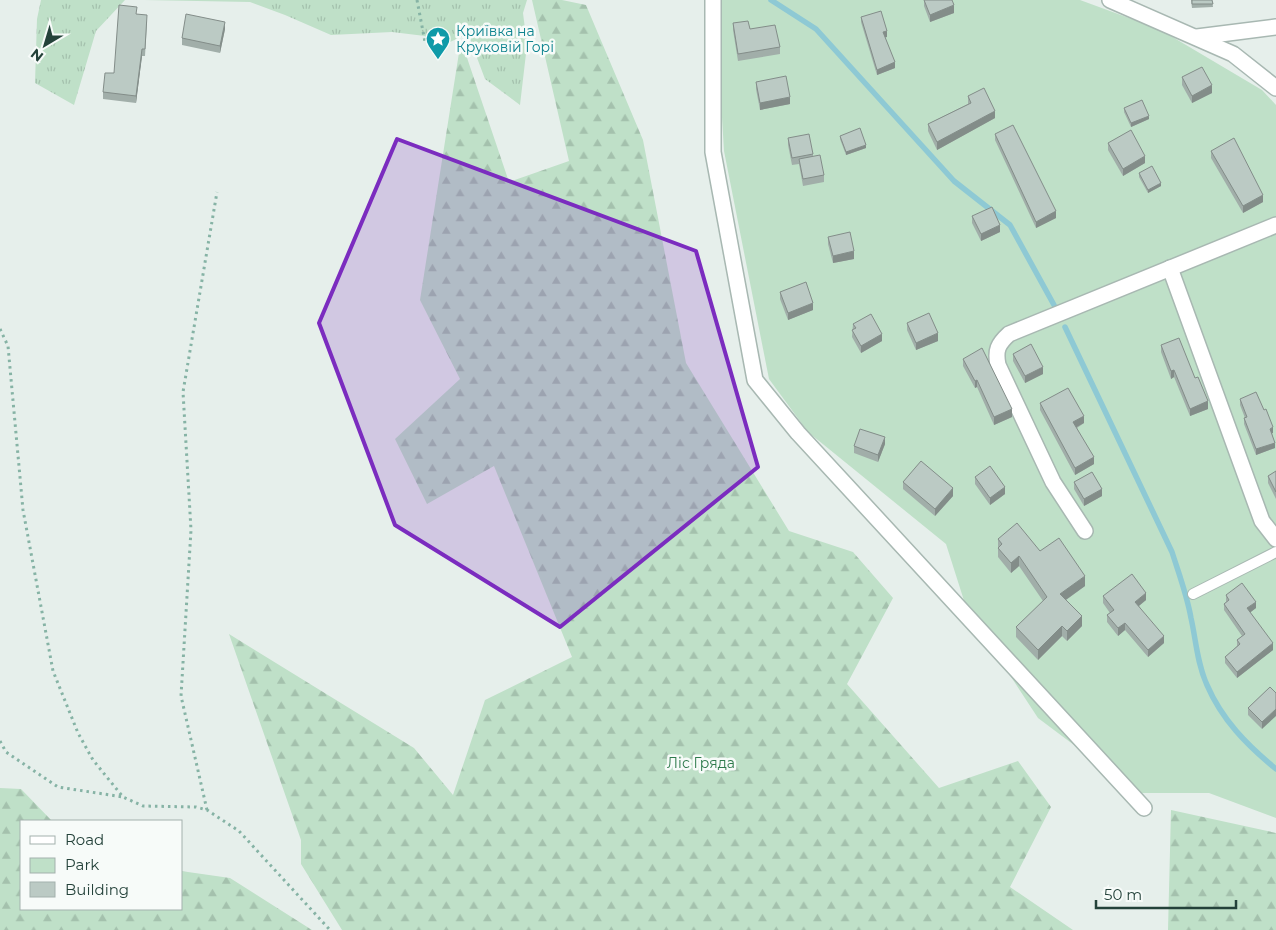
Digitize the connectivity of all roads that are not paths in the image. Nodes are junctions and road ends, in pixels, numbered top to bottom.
1 (713, 0) edge
2 (1110, 0) edge
3 (1276, 27) edge
4 (1195, 38) junction
5 (1276, 88) edge
6 (1276, 225) edge
7 (1170, 268) junction
8 (1085, 531) dead end
9 (1276, 539) edge
10 (1276, 552) edge
11 (1193, 594) dead end
12 (1144, 808) dead end

1 - 12 street
2 - 4 street
3 - 4 street
4 - 5 street
6 - 7 street
7 - 8 street
7 - 9 street
10 - 11 lane

